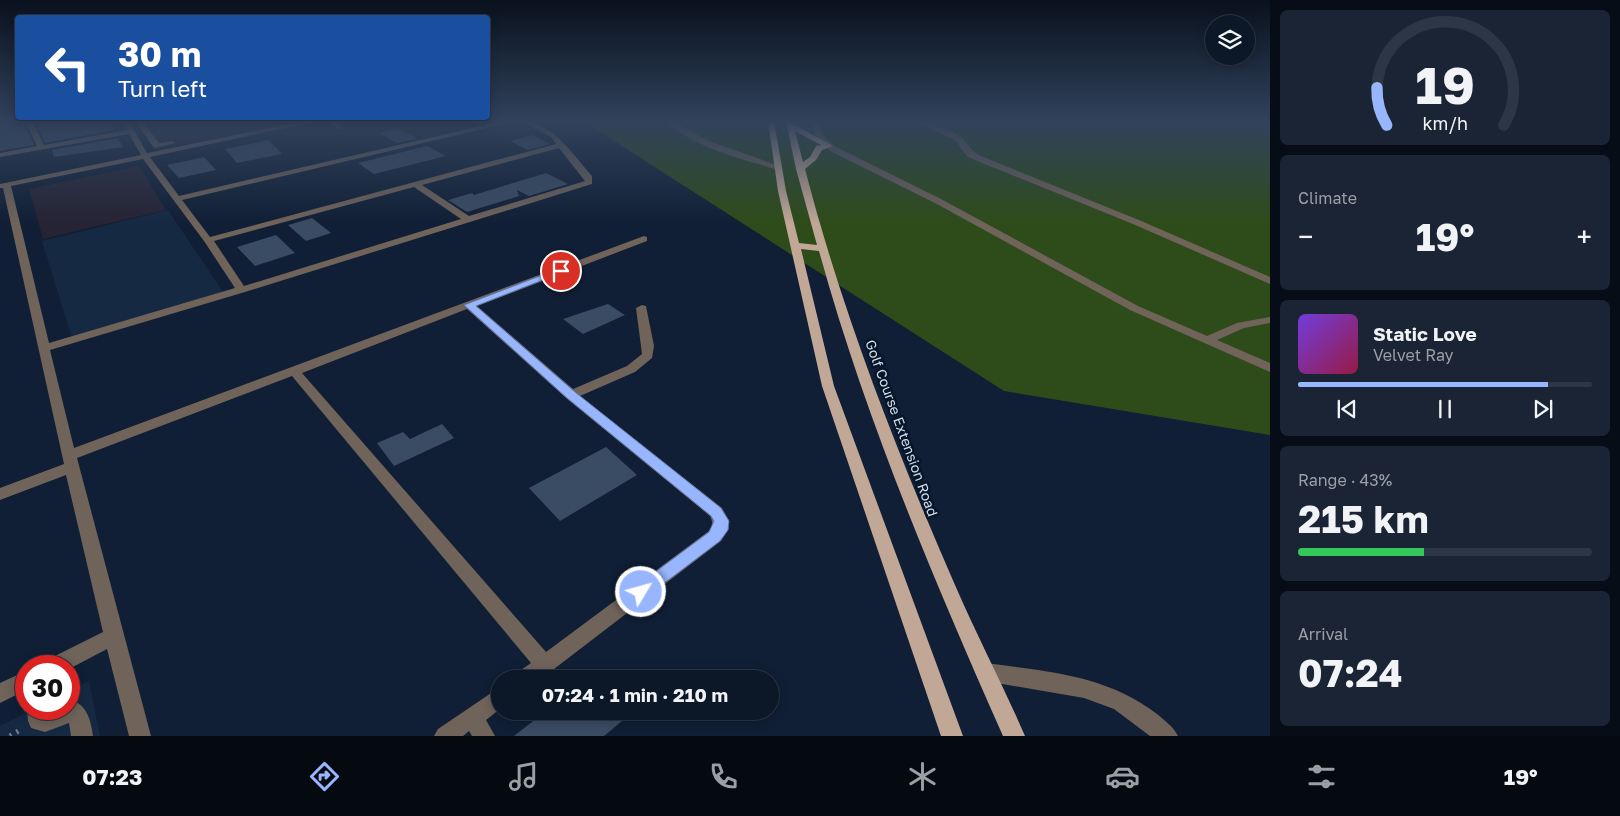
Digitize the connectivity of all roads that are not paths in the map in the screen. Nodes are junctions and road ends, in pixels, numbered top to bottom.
1 (148, 155) edge
2 (367, 155) edge
3 (523, 155) edge
4 (570, 155) edge
5 (740, 155) edge
6 (776, 155) edge
7 (797, 155) edge
8 (815, 155) edge
9 (848, 155) edge
10 (973, 155) edge
11 (145, 156) junction
12 (778, 167) junction
13 (800, 169) junction
14 (415, 184) junction
15 (3, 185) edge
16 (176, 199) junction
17 (469, 220) junction
18 (208, 240) junction
19 (644, 240) dead end
20 (795, 246) junction
21 (822, 248) junction
22 (1270, 281) edge
23 (241, 290) junction
24 (469, 305) junction
25 (642, 308) dead end
26 (1270, 320) edge
27 (1206, 341) junction
28 (44, 348) junction
29 (1270, 368) edge
30 (293, 370) junction
31 (571, 395) junction
32 (69, 461) junction
33 (0, 494) edge
34 (113, 637) junction
35 (76, 655) edge
36 (544, 664) junction
37 (536, 670) edge
38 (985, 672) junction
39 (15, 686) edge
40 (0, 693) edge
41 (491, 703) edge
42 (472, 717) junction
43 (38, 720) edge
44 (50, 720) edge
45 (79, 720) edge
46 (82, 736) edge
47 (140, 736) edge
48 (445, 736) edge
49 (484, 736) edge
50 (952, 736) edge
51 (1014, 736) edge
52 (1167, 736) edge

1 - 11 street
2 - 16 street
3 - 14 street
4 - 17 street
5 - 12 street
6 - 12 main road
7 - 13 main road, Golf Course Extension Road
8 - 13 main road
9 - 27 street
10 - 22 street
11 - 15 street
11 - 16 street
12 - 20 main road
13 - 21 main road, Golf Course Extension Road
14 - 17 street
14 - 18 street
15 - 28 street
16 - 18 street
17 - 23 street
18 - 23 street
19 - 24 street
20 - 21 main road
20 - 50 main road
21 - 38 main road, Golf Course Extension Road
23 - 28 street
24 - 30 street
24 - 31 street
25 - 31 street
26 - 27 street
27 - 29 street
28 - 32 street
30 - 32 street
30 - 36 street
31 - 36 street
32 - 33 street
32 - 34 street
34 - 35 street
34 - 47 street
36 - 37 street
38 - 51 main road, Golf Course Extension Road
38 - 52 street
39 - 40 street
41 - 42 street
42 - 48 street
42 - 49 street
43 - 44 street
45 - 46 street

